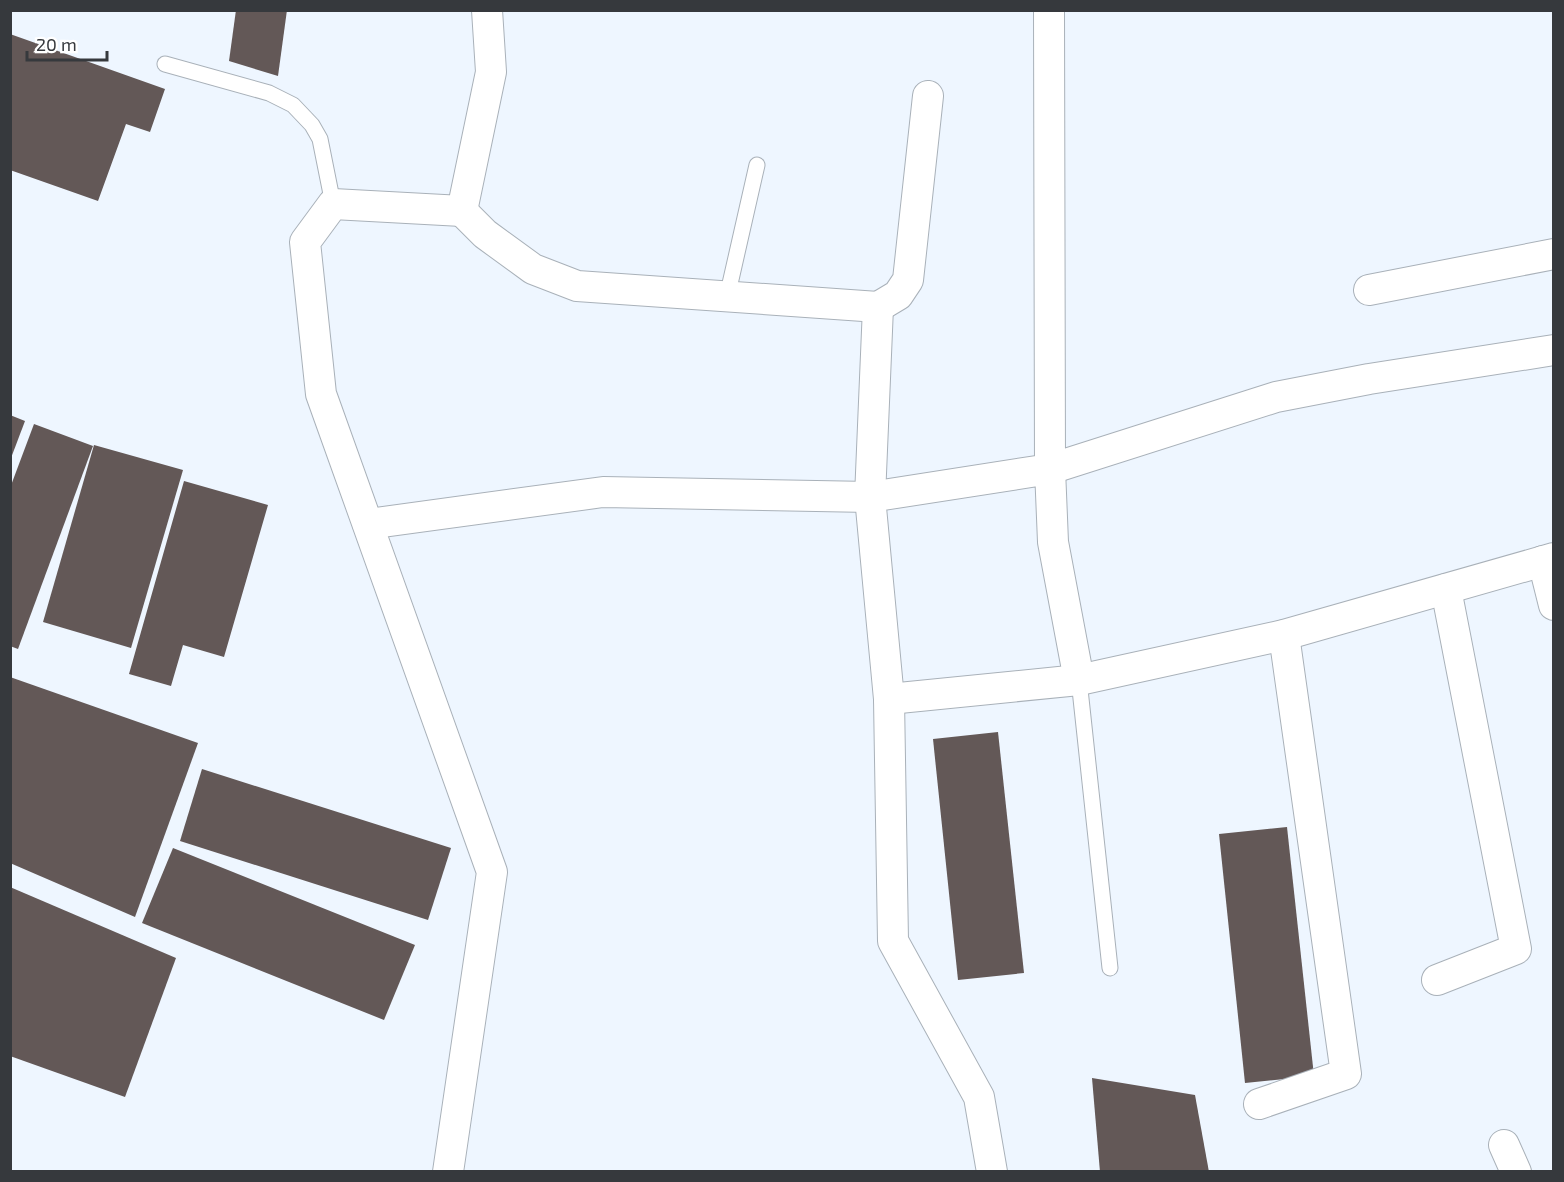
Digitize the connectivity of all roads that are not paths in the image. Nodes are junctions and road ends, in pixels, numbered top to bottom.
1 (488, 10) edge
2 (1049, 10) edge
3 (165, 64) dead end
4 (928, 96) dead end
5 (757, 165) dead end
6 (333, 204) junction
7 (462, 211) junction
8 (1554, 254) edge
9 (1369, 290) dead end
10 (727, 297) junction
11 (878, 308) junction
12 (1554, 350) edge
13 (1050, 469) junction
14 (870, 497) junction
15 (368, 524) junction
16 (1548, 559) edge
17 (1446, 589) junction
18 (1554, 604) edge
19 (1284, 635) junction
20 (1079, 680) junction
21 (889, 699) junction
22 (1110, 968) dead end
23 (1437, 980) dead end
24 (1259, 1104) dead end
25 (448, 1172) edge
26 (992, 1172) edge

1 - 7 street
2 - 13 street
3 - 6 lane
4 - 11 street
5 - 10 lane
6 - 7 street
6 - 15 street
7 - 10 street
8 - 9 street
10 - 11 street
11 - 14 street
12 - 13 street
13 - 14 street
13 - 20 street
14 - 15 street
14 - 21 street
15 - 25 street
16 - 17 street
16 - 18 street
17 - 19 street
17 - 23 street
19 - 20 street
19 - 24 street
20 - 21 street
20 - 22 lane
21 - 26 street

